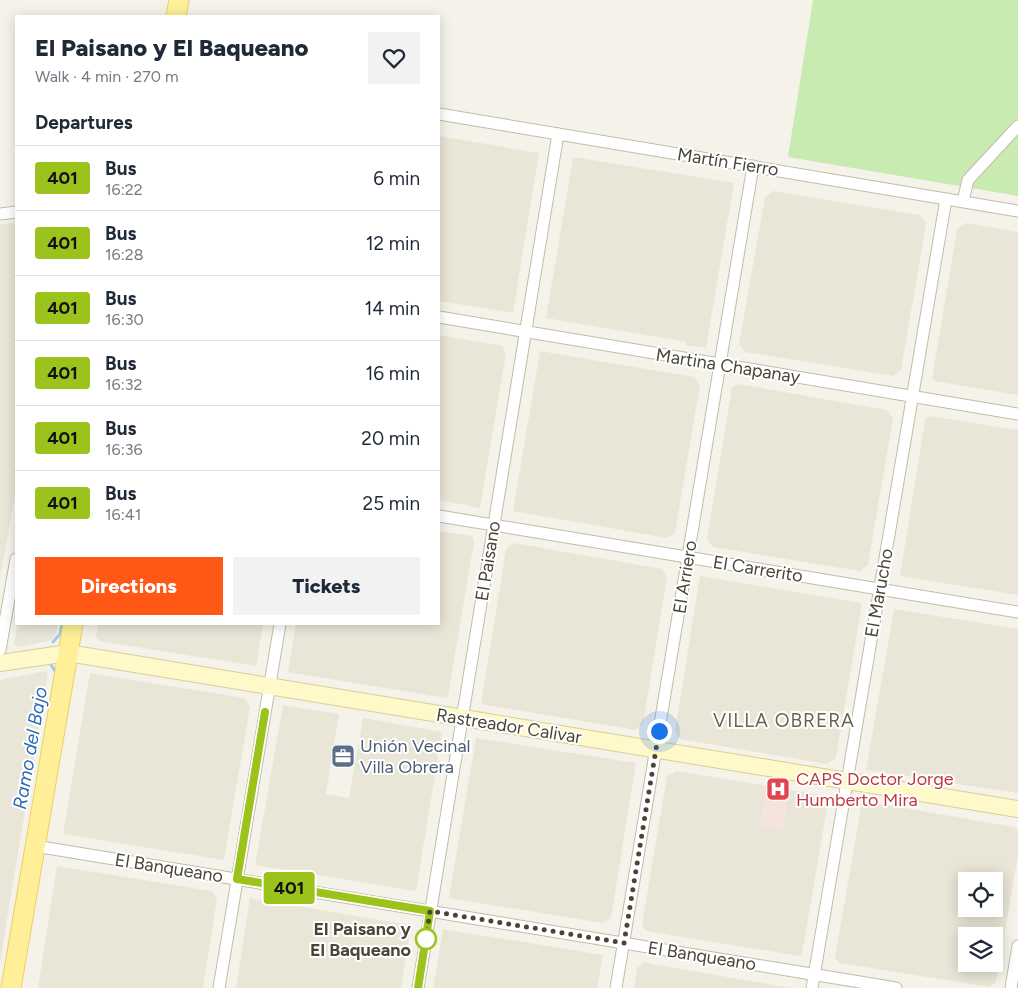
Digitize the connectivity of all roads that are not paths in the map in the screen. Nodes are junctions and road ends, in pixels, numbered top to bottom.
1 (179, 0) edge
2 (176, 15) edge
3 (440, 114) edge
4 (1018, 126) edge
5 (558, 134) junction
6 (753, 166) junction
7 (946, 199) junction
8 (962, 201) junction
9 (1018, 210) edge
10 (15, 212) edge
11 (0, 214) edge
12 (440, 317) edge
13 (526, 332) junction
14 (720, 364) junction
15 (912, 396) junction
16 (1018, 414) edge
17 (440, 516) edge
18 (494, 525) junction
19 (688, 557) junction
20 (15, 565) edge
21 (880, 589) junction
22 (1018, 612) edge
23 (73, 625) edge
24 (280, 625) edge
25 (0, 650) edge
26 (68, 653) junction
27 (0, 663) edge
28 (269, 686) junction
29 (462, 718) junction
30 (656, 750) junction
31 (847, 781) junction
32 (1018, 810) edge
33 (35, 846) junction
34 (237, 879) junction
35 (430, 911) junction
36 (624, 943) junction
37 (1018, 946) edge
38 (814, 974) junction
39 (11, 988) edge
40 (219, 988) edge
41 (418, 988) edge
42 (616, 988) edge
43 (812, 988) edge
44 (896, 988) edge
45 (1011, 988) edge

1 - 2 main road
3 - 5 street, Martín Fierro
4 - 8 street
5 - 6 street, Martín Fierro
5 - 13 street, El Paisano
6 - 7 street, Martín Fierro
6 - 14 street, El Arriero
7 - 8 street, Martín Fierro
7 - 15 street, El Marucho
8 - 9 street, Martín Fierro
10 - 11 street
12 - 13 street, Martina Chapanay
13 - 14 street, Martina Chapanay
13 - 18 street, El Paisano
14 - 15 street, Martina Chapanay
14 - 19 street, El Arriero
15 - 16 street, Martina Chapanay
15 - 21 street, El Marucho
17 - 18 street, El Carrerito
18 - 19 street, El Carrerito
18 - 29 street, El Paisano
19 - 21 street, El Carrerito
19 - 30 street, El Arriero
20 - 25 street
21 - 22 street, El Carrerito
21 - 31 street, El Marucho
23 - 26 main road
24 - 28 street
26 - 27 main road, Rastreador Calivar
26 - 28 main road, Rastreador Calivar
26 - 33 main road
28 - 29 main road, Rastreador Calivar
28 - 34 street
29 - 30 main road, Rastreador Calivar
29 - 35 street, El Paisano
30 - 31 main road, Rastreador Calivar
30 - 36 street, El Arriero
31 - 32 main road, Rastreador Calivar
31 - 38 street, El Marucho
33 - 34 street, El Banqueano
33 - 39 main road
34 - 35 street, El Banqueano
34 - 40 street
35 - 36 street, El Banqueano
35 - 41 street, El Paisano
36 - 38 street, El Banqueano
36 - 42 street, El Arriero
37 - 45 street
38 - 43 street, El Marucho
38 - 44 street, El Banqueano

